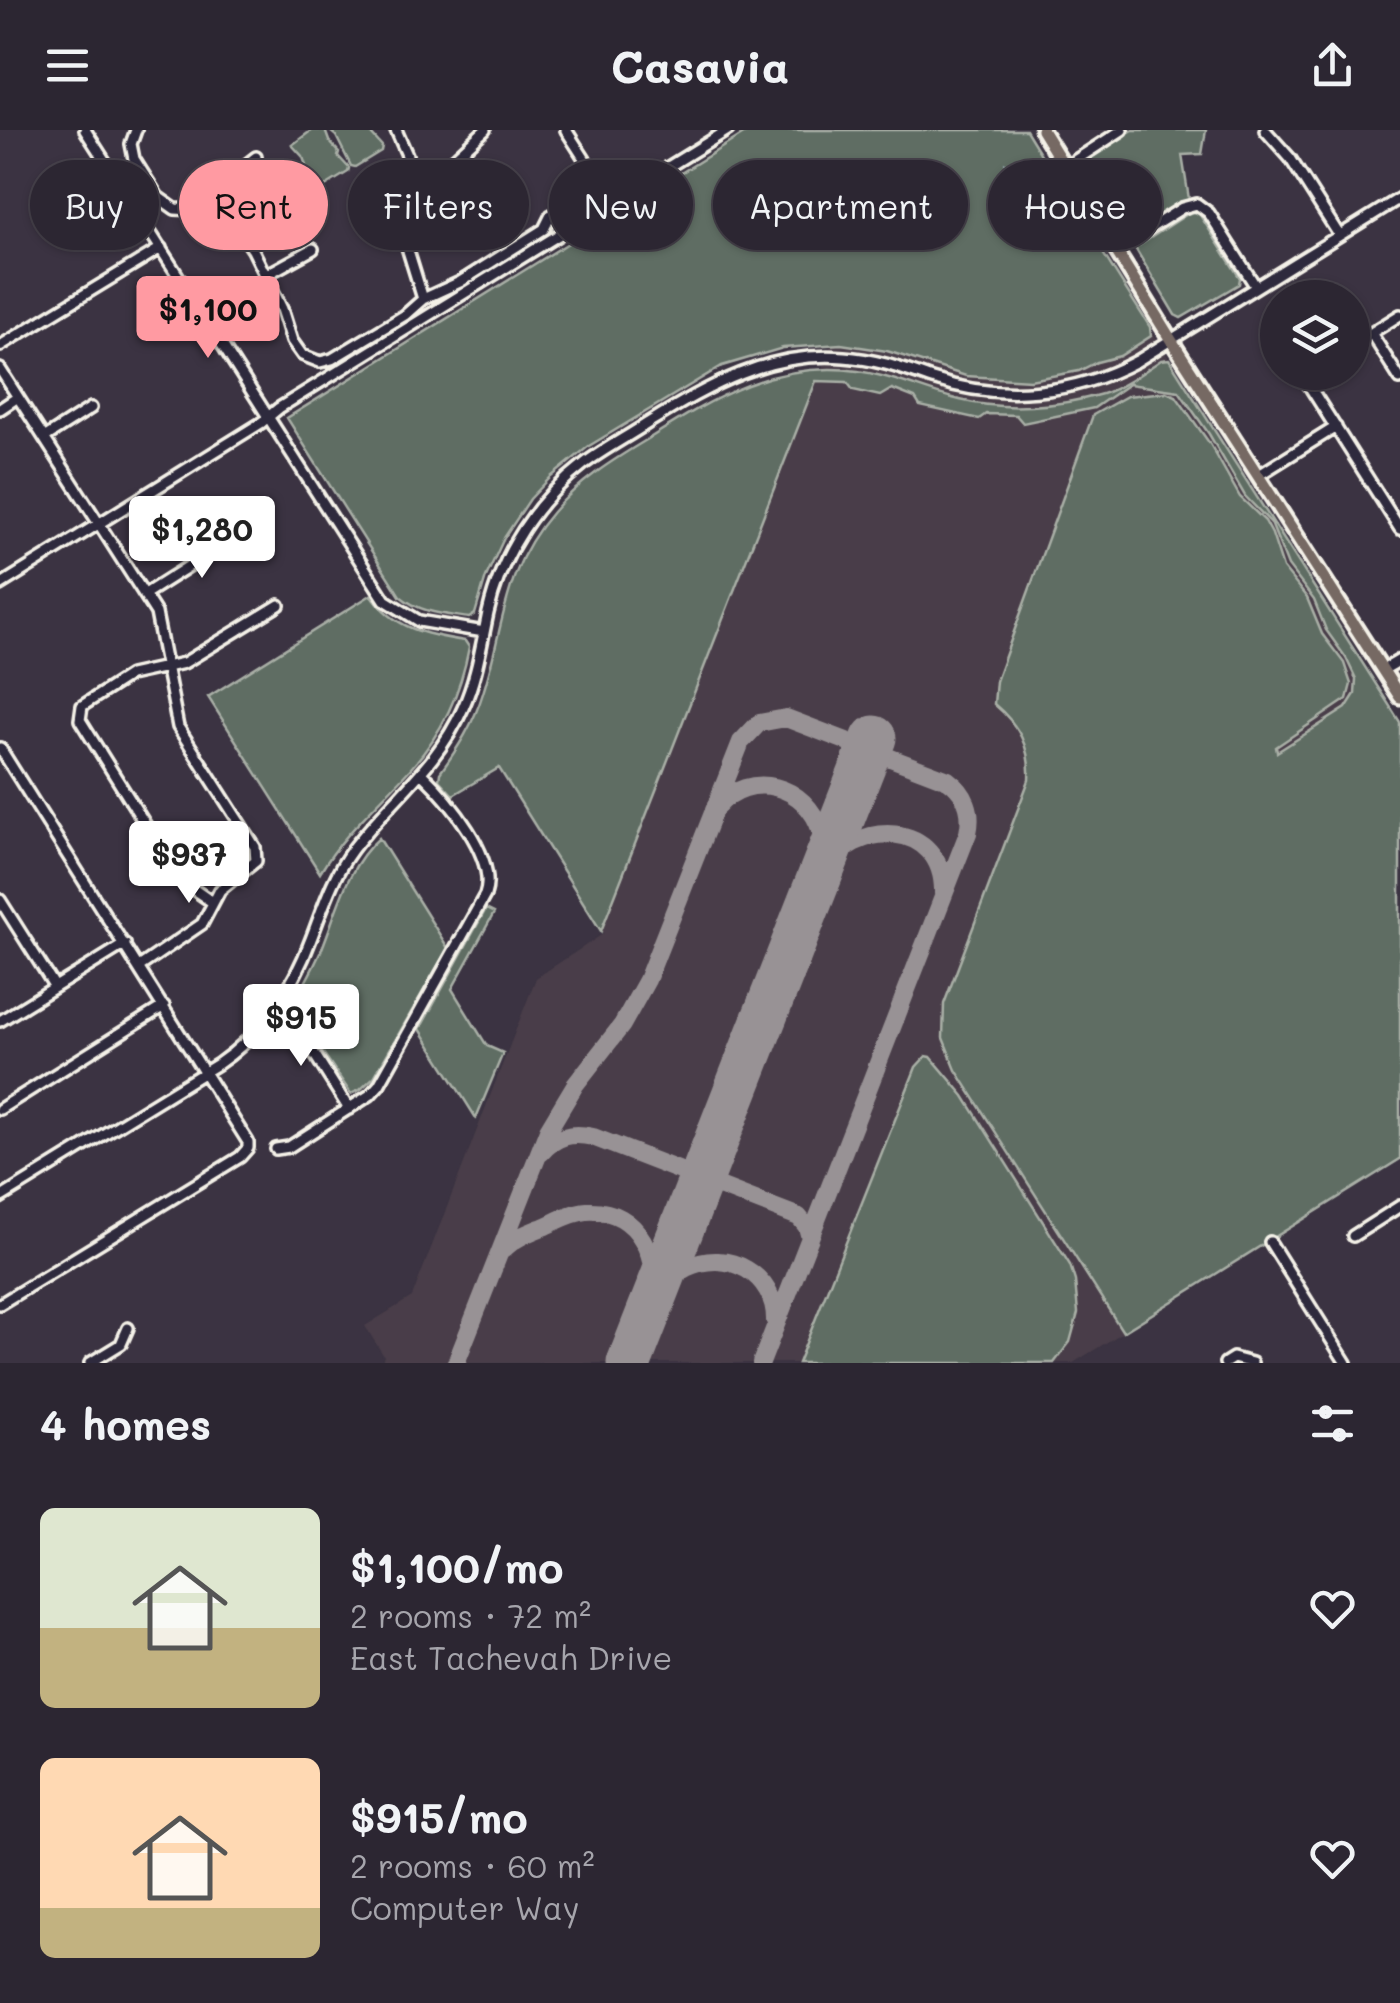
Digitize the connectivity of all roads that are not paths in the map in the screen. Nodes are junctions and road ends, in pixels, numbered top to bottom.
1 (86, 130) edge
2 (136, 130) edge
3 (396, 130) edge
4 (486, 130) edge
5 (566, 130) edge
6 (728, 130) edge
7 (1042, 130) edge
8 (1122, 130) edge
9 (1265, 130) edge
10 (256, 157) dead end
11 (252, 160) edge
12 (407, 160) edge
13 (453, 160) edge
14 (585, 160) edge
15 (680, 160) edge
16 (1060, 160) edge
17 (1074, 160) edge
18 (1400, 198) edge
19 (179, 208) edge
20 (549, 219) edge
21 (1162, 220) edge
22 (1339, 235) junction
23 (549, 241) edge
24 (161, 248) junction
25 (253, 250) edge
26 (312, 250) dead end
27 (408, 250) edge
28 (1117, 250) edge
29 (264, 276) junction
30 (1256, 287) junction
31 (424, 299) junction
32 (1400, 316) edge
33 (1371, 333) joint
34 (1171, 340) junction
35 (0, 346) edge
36 (320, 362) junction
37 (0, 369) edge
38 (1400, 379) edge
39 (321, 382) junction
40 (1315, 390) edge
41 (18, 397) junction
42 (92, 408) dead end
43 (0, 409) edge
44 (267, 418) junction
45 (1336, 426) junction
46 (44, 438) junction
47 (1259, 475) junction
48 (99, 524) junction
49 (1400, 528) edge
50 (238, 535) dead end
51 (0, 586) edge
52 (144, 594) junction
53 (279, 604) dead end
54 (484, 632) junction
55 (1400, 660) edge
56 (165, 667) junction
57 (1384, 670) junction
58 (1400, 696) edge
59 (0, 748) edge
60 (422, 774) junction
61 (0, 900) edge
62 (212, 902) junction
63 (125, 944) junction
64 (139, 967) junction
65 (55, 987) junction
66 (164, 1006) junction
67 (272, 1010) junction
68 (0, 1021) edge
69 (205, 1071) junction
70 (0, 1109) edge
71 (349, 1109) junction
72 (276, 1149) dead end
73 (0, 1198) edge
74 (1400, 1206) edge
75 (1353, 1236) dead end
76 (1270, 1242) dead end
77 (0, 1304) edge
78 (128, 1328) dead end
79 (90, 1363) edge
80 (1225, 1363) edge
81 (1252, 1363) edge
82 (1346, 1363) edge

1 - 24 street
2 - 19 street
3 - 12 street
4 - 13 street
5 - 14 street
6 - 15 street
7 - 16 main road
8 - 17 street
9 - 22 street
10 - 11 street
18 - 22 street
20 - 31 street
21 - 30 street
22 - 30 street
23 - 39 street
24 - 35 street
24 - 44 street
25 - 29 street
26 - 29 street
27 - 31 street
28 - 34 main road
29 - 36 street
30 - 34 street
31 - 36 street
32 - 33 street
33 - 38 street
34 - 47 main road
34 - 54 street
36 - 39 street
37 - 41 street
39 - 44 street
40 - 45 street
41 - 43 street
41 - 46 street
42 - 46 street
44 - 48 street
44 - 54 street
45 - 47 street
45 - 49 street
46 - 48 street
47 - 57 main road
48 - 51 street
48 - 52 street
50 - 52 street
52 - 56 street
53 - 56 street
54 - 60 street
55 - 57 street
56 - 62 street
56 - 62 street
57 - 58 main road
59 - 63 street
60 - 67 street
60 - 71 street
61 - 65 street
62 - 64 street
63 - 64 street
63 - 65 street
64 - 66 street
65 - 68 street
66 - 69 street
66 - 70 street
67 - 69 street
67 - 71 street
69 - 73 street
69 - 77 street
71 - 72 street
74 - 75 street
76 - 82 street
78 - 79 street
80 - 81 street

